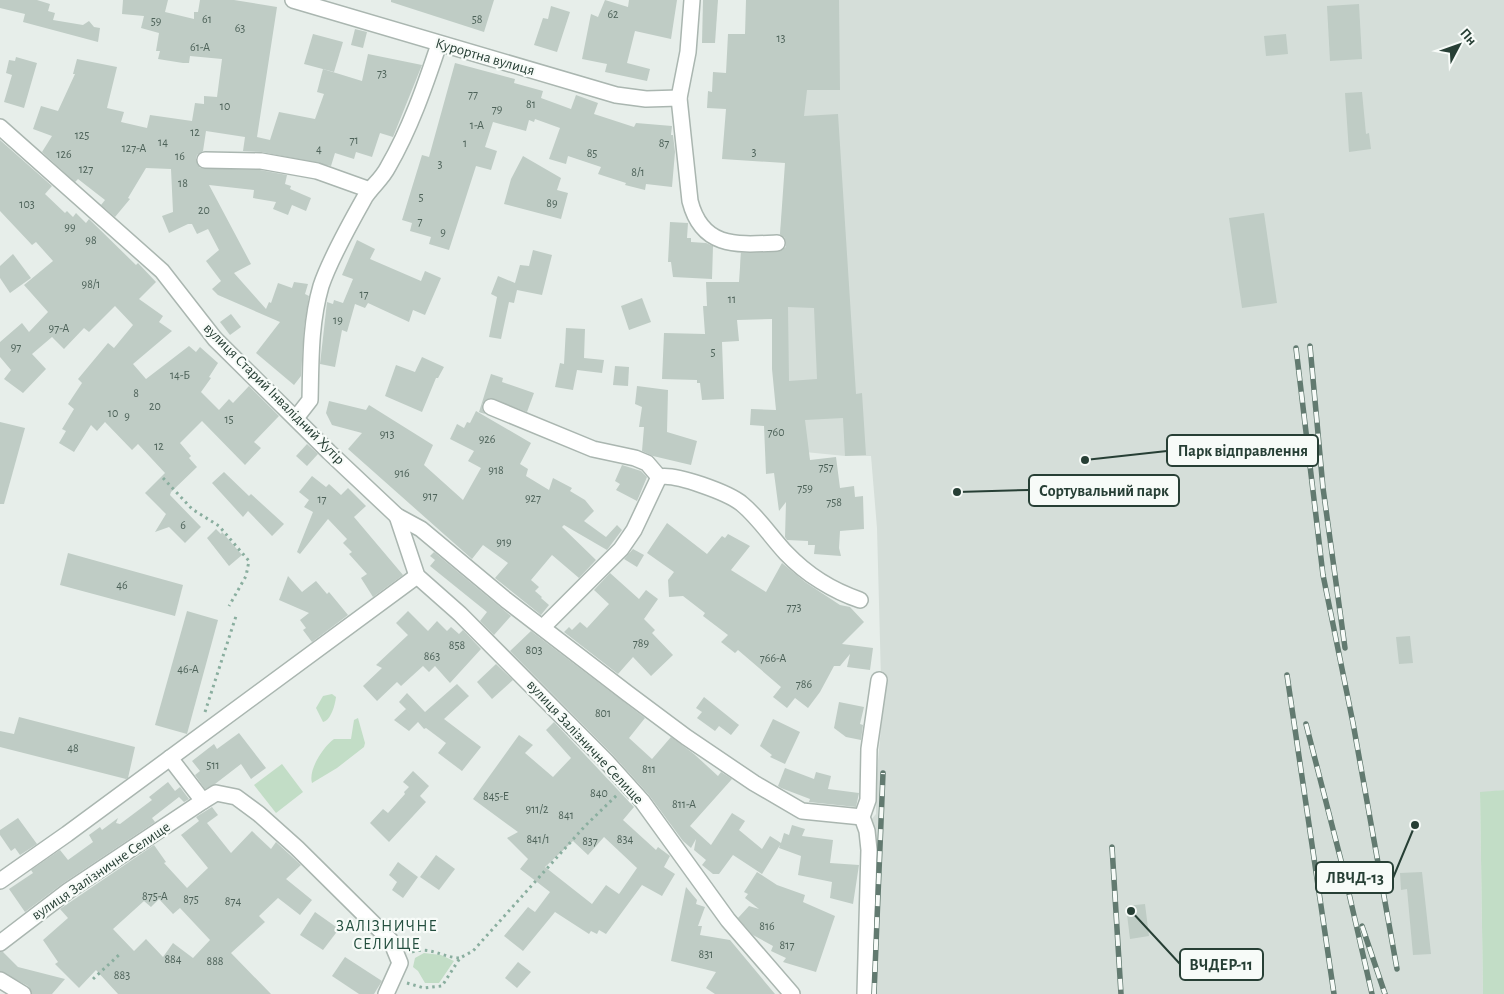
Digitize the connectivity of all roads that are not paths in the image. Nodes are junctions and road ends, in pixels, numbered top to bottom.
1 (293, 0) edge
2 (692, 0) edge
3 (439, 44) junction
4 (679, 98) junction
5 (0, 127) edge
6 (205, 160) dead end
7 (370, 190) junction
8 (777, 243) dead end
9 (491, 407) dead end
10 (296, 418) junction
11 (659, 477) junction
12 (397, 516) junction
13 (417, 576) junction
14 (860, 600) dead end
15 (543, 627) junction
16 (879, 680) dead end
17 (170, 758) junction
18 (203, 801) junction
19 (862, 817) junction
20 (0, 881) edge
21 (0, 942) edge
22 (0, 980) edge
23 (23, 994) edge
24 (386, 994) edge
25 (792, 994) edge
26 (866, 994) edge

1 - 3 street, Курортна вулиця
2 - 4 street
3 - 4 street, Курортна вулиця
3 - 7 street
4 - 8 street
5 - 10 street, вулиця Старий Інвалідний Хутір
6 - 7 street
7 - 10 street
9 - 11 street
10 - 12 street, вулиця Старий Інвалідний Хутір
11 - 14 street
11 - 15 street
12 - 13 street
12 - 15 street
13 - 17 street
13 - 25 street, вулиця Залізничне Селище
15 - 19 street
16 - 19 street
17 - 18 street
17 - 20 street
18 - 21 street, вулиця Залізничне Селище
18 - 24 street, вулиця Залізничне Селище
19 - 26 street
22 - 23 street

